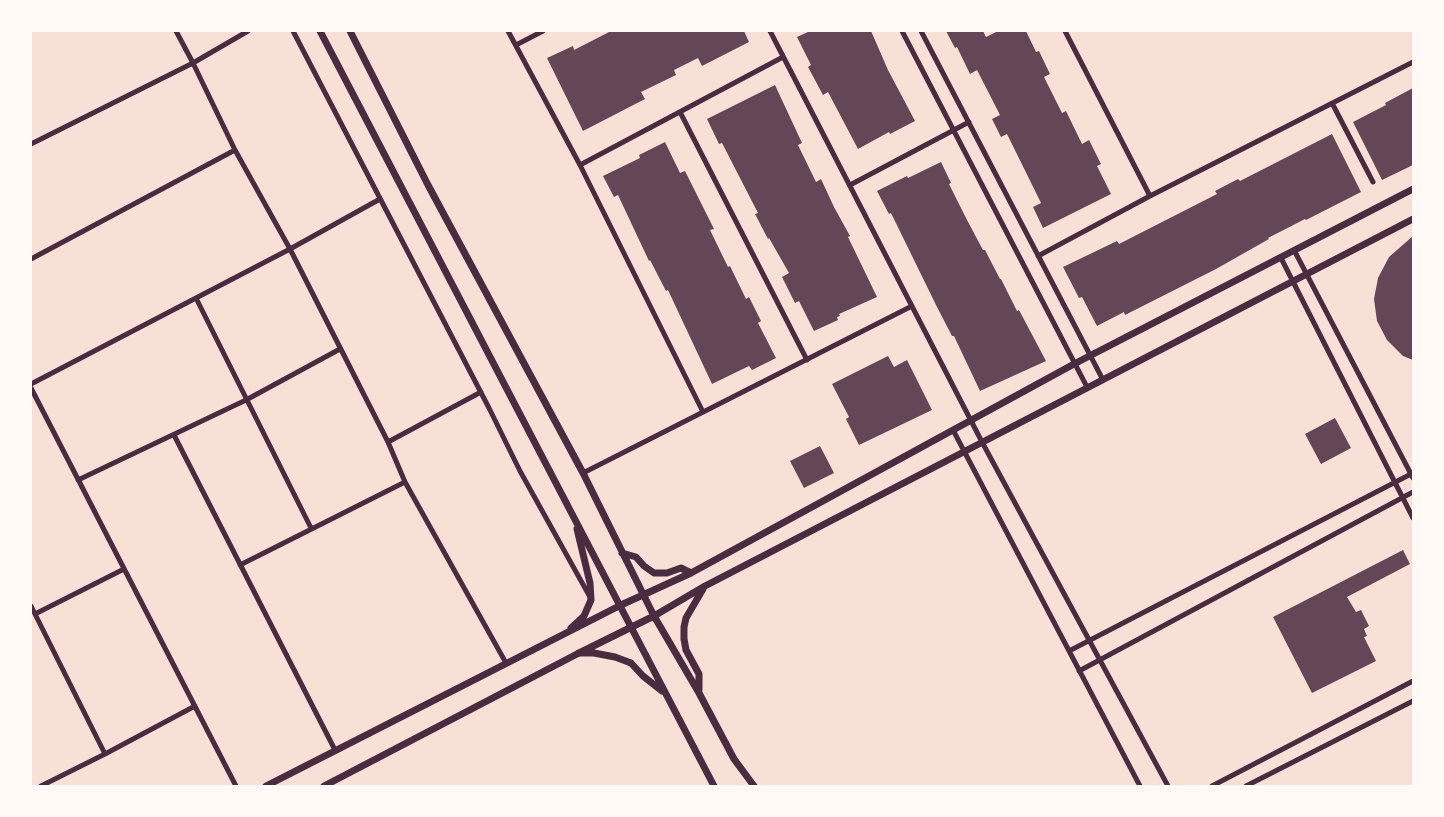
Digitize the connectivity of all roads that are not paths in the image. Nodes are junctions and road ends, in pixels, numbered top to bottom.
1 (176, 31) edge
2 (248, 31) edge
3 (293, 31) edge
4 (320, 31) edge
5 (350, 31) edge
6 (508, 31) edge
7 (543, 31) edge
8 (770, 31) edge
9 (902, 31) edge
10 (921, 31) edge
11 (1065, 31) edge
12 (516, 46) junction
13 (783, 57) junction
14 (1413, 62) edge
15 (193, 63) junction
16 (1332, 103) junction
17 (680, 112) junction
18 (969, 122) junction
19 (953, 130) junction
20 (31, 144) edge
21 (235, 150) junction
22 (580, 165) junction
23 (1373, 182) dead end
24 (850, 185) junction
25 (1413, 189) edge
26 (1150, 196) junction
27 (380, 200) junction
28 (1413, 219) edge
29 (290, 249) junction
30 (1294, 250) junction
31 (1038, 256) junction
32 (31, 258) edge
33 (1280, 258) junction
34 (1307, 275) junction
35 (1293, 282) junction
36 (196, 298) junction
37 (912, 306) junction
38 (340, 349) junction
39 (1091, 356) junction
40 (807, 360) junction
41 (1074, 364) junction
42 (1102, 378) junction
43 (31, 384) edge
44 (1087, 387) junction
45 (31, 388) edge
46 (481, 392) junction
47 (246, 400) junction
48 (703, 412) junction
49 (972, 420) junction
50 (953, 430) junction
51 (174, 435) junction
52 (388, 442) junction
53 (982, 442) junction
54 (964, 452) junction
55 (583, 473) junction
56 (1412, 476) edge
57 (78, 480) junction
58 (405, 482) junction
59 (1395, 483) junction
60 (1413, 492) edge
61 (1402, 498) junction
62 (1413, 518) edge
63 (575, 519) junction
64 (310, 528) junction
65 (622, 553) junction
66 (240, 565) junction
67 (124, 569) junction
68 (691, 573) junction
69 (705, 586) junction
70 (643, 595) junction
71 (591, 600) junction
72 (621, 605) junction
73 (31, 606) edge
74 (35, 614) junction
75 (654, 616) junction
76 (630, 628) junction
77 (564, 634) junction
78 (1090, 641) junction
79 (1070, 652) junction
80 (577, 654) junction
81 (1100, 660) junction
82 (506, 663) junction
83 (1080, 670) junction
84 (1413, 681) edge
85 (664, 692) junction
86 (699, 692) junction
87 (1413, 701) edge
88 (195, 706) junction
89 (335, 750) junction
90 (106, 754) junction
91 (41, 786) edge
92 (236, 786) edge
93 (266, 786) edge
94 (324, 786) edge
95 (714, 786) edge
96 (754, 786) edge
97 (1140, 786) edge
98 (1168, 786) edge
99 (1212, 786) edge
100 (1246, 786) edge

1 - 15 street
2 - 15 street
3 - 27 street
4 - 63 main road
5 - 55 main road
6 - 12 street
7 - 12 street
8 - 13 street
9 - 19 street
10 - 18 street
11 - 26 street
12 - 22 street
13 - 17 street
13 - 24 street
14 - 16 street
15 - 20 street
15 - 21 street
16 - 23 street
16 - 26 street
17 - 22 street
17 - 40 street
18 - 19 street
18 - 31 street
19 - 24 street
19 - 41 street
21 - 29 street
21 - 32 street
22 - 48 street
24 - 37 street
25 - 30 main road
26 - 31 street
27 - 29 street
27 - 46 street
28 - 34 main road
29 - 36 street
29 - 38 street
30 - 33 main road
30 - 34 street
31 - 39 street
33 - 35 street
33 - 39 main road
34 - 35 main road
34 - 56 street
35 - 42 main road
35 - 59 street
36 - 43 street
36 - 47 street
37 - 40 street
37 - 49 street
38 - 47 street
38 - 52 street
39 - 41 main road
39 - 42 street
40 - 48 street
41 - 44 street
41 - 49 main road
42 - 44 main road
44 - 53 main road
45 - 57 street
46 - 52 street
46 - 71 street
47 - 51 street
47 - 64 street
48 - 55 street
49 - 50 main road
49 - 53 street
50 - 54 street
50 - 68 main road
51 - 57 street
51 - 66 street
52 - 58 street
53 - 54 main road
53 - 78 street
54 - 69 main road
54 - 79 street
55 - 65 main road
56 - 59 street
57 - 67 street
58 - 64 street
58 - 82 street
59 - 61 street
59 - 78 street
60 - 61 street
61 - 62 street
61 - 81 street
63 - 71 main road
63 - 72 main road
64 - 66 street
65 - 68 main road
65 - 70 main road
66 - 89 street
67 - 74 street
67 - 88 street
68 - 70 main road
69 - 75 main road
69 - 86 main road
70 - 72 main road
70 - 75 main road
71 - 77 main road
72 - 76 main road
72 - 77 main road
73 - 74 street
74 - 90 street
75 - 76 main road
75 - 86 main road
76 - 80 main road
76 - 85 main road
77 - 82 main road
78 - 79 street
78 - 81 street
79 - 83 street
80 - 85 main road
80 - 94 main road
81 - 83 street
81 - 98 street
82 - 89 main road
83 - 97 street
84 - 99 street
85 - 95 main road
86 - 96 main road
87 - 100 street
88 - 90 street
88 - 92 street
89 - 93 main road
90 - 91 street

